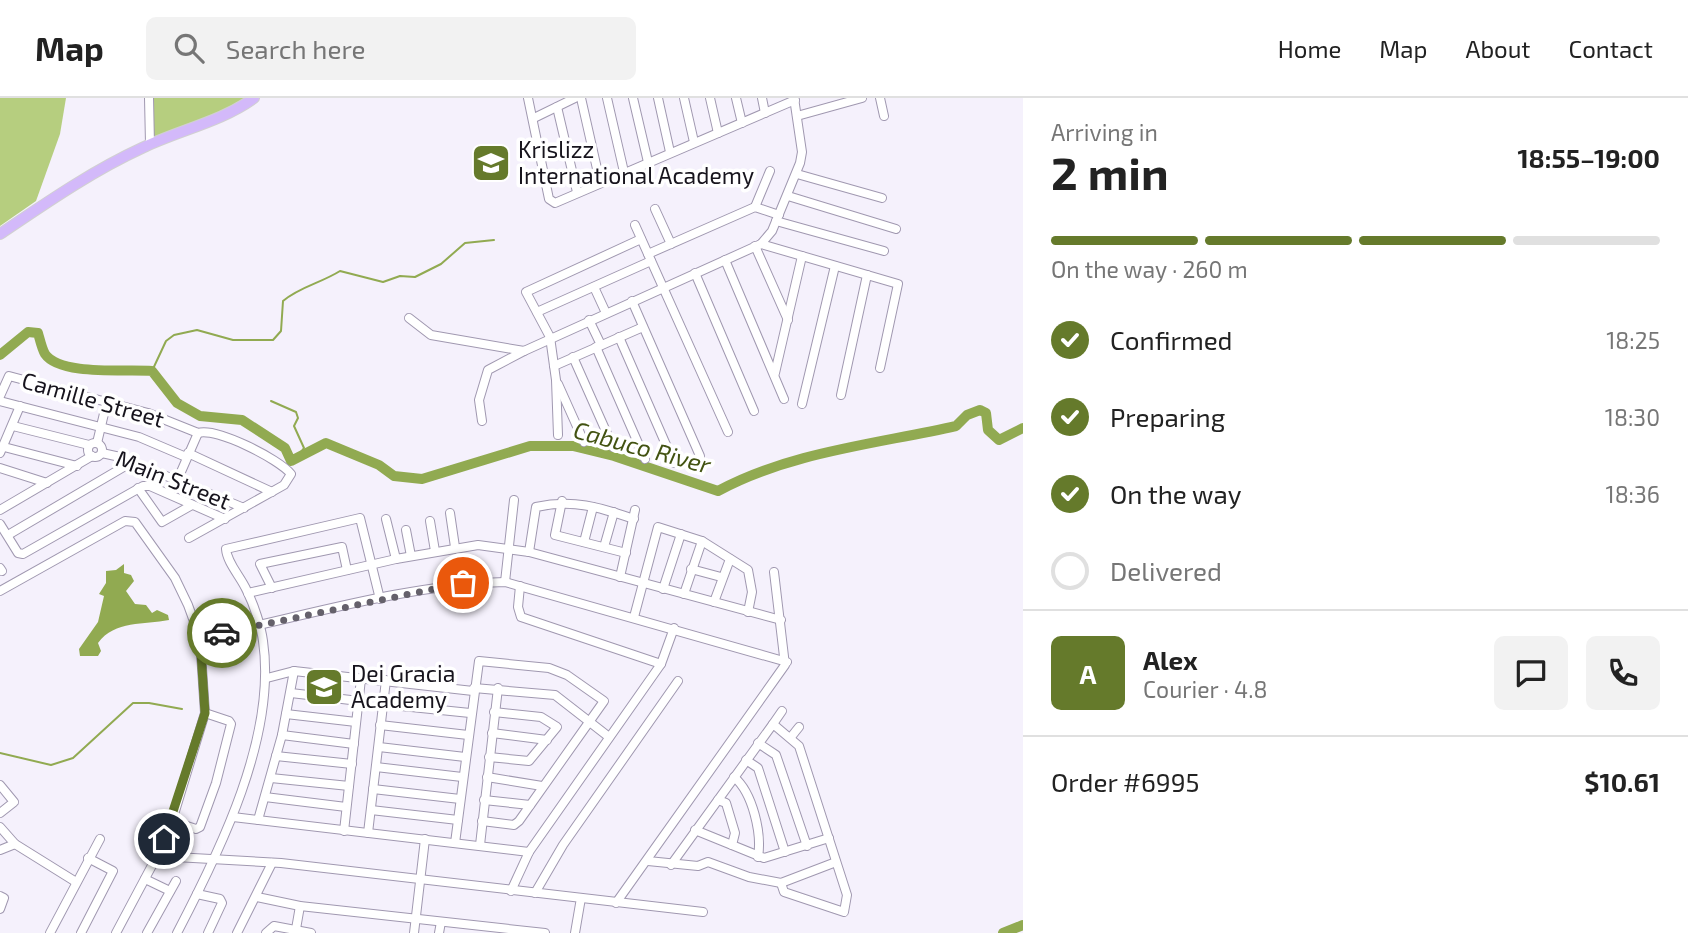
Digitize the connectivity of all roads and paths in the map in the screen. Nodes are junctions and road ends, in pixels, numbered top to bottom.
1 (149, 98) edge
2 (254, 98) edge
3 (528, 98) edge
4 (575, 98) edge
5 (581, 98) edge
6 (607, 98) edge
7 (633, 98) edge
8 (658, 98) edge
9 (684, 98) edge
10 (710, 98) edge
11 (736, 98) edge
12 (762, 98) edge
13 (862, 98) edge
14 (880, 98) edge
15 (794, 99) edge
16 (557, 107) junction
17 (765, 113) junction
18 (797, 116) junction
19 (884, 116) dead end
20 (534, 118) junction
21 (742, 123) junction
22 (718, 133) junction
23 (694, 142) junction
24 (150, 144) junction
25 (670, 152) junction
26 (648, 162) junction
27 (770, 171) dead end
28 (624, 172) junction
29 (797, 174) junction
30 (600, 182) junction
31 (577, 192) junction
32 (788, 196) junction
33 (882, 198) dead end
34 (755, 206) junction
35 (654, 209) dead end
36 (778, 218) junction
37 (635, 225) dead end
38 (896, 229) dead end
39 (0, 234) edge
40 (642, 239) junction
41 (671, 244) junction
42 (758, 245) junction
43 (884, 251) dead end
44 (802, 256) junction
45 (650, 258) junction
46 (725, 260) junction
47 (835, 266) junction
48 (695, 273) junction
49 (867, 275) junction
50 (594, 287) junction
51 (662, 288) junction
52 (632, 301) junction
53 (537, 312) junction
54 (606, 313) junction
55 (409, 318) dead end
56 (589, 320) junction
57 (788, 320) junction
58 (643, 327) junction
59 (550, 337) junction
60 (619, 337) junction
61 (599, 346) junction
62 (524, 351) junction
63 (573, 357) junction
64 (554, 366) junction
65 (880, 368) dead end
66 (775, 373) junction
67 (556, 380) junction
68 (841, 395) dead end
69 (0, 399) edge
70 (784, 399) dead end
71 (107, 401) junction
72 (802, 404) dead end
73 (20, 406) junction
74 (754, 411) dead end
75 (482, 421) dead end
76 (101, 425) junction
77 (13, 426) junction
78 (728, 432) dead end
79 (198, 433) junction
80 (558, 435) dead end
81 (584, 442) dead end
82 (93, 444) junction
83 (612, 447) dead end
84 (2, 450) edge
85 (102, 453) junction
86 (187, 455) junction
87 (92, 456) junction
88 (700, 456) dead end
89 (645, 458) dead end
90 (132, 462) junction
91 (674, 463) dead end
92 (76, 466) junction
93 (0, 468) edge
94 (177, 481) junction
95 (47, 483) junction
96 (138, 488) junction
97 (272, 492) junction
98 (514, 500) dead end
99 (562, 501) junction
100 (192, 505) junction
101 (593, 507) junction
102 (244, 508) junction
103 (0, 510) edge
104 (614, 512) junction
105 (450, 513) dead end
106 (225, 519) junction
107 (386, 519) dead end
108 (430, 521) dead end
109 (0, 524) edge
110 (406, 530) dead end
111 (681, 534) junction
112 (8, 535) junction
113 (189, 538) dead end
114 (702, 541) junction
115 (584, 542) junction
116 (456, 547) junction
117 (604, 547) junction
118 (508, 548) junction
119 (435, 551) junction
120 (529, 552) junction
121 (626, 553) junction
122 (411, 556) junction
123 (396, 559) junction
124 (730, 559) junction
125 (372, 565) junction
126 (691, 569) junction
127 (347, 570) junction
128 (774, 572) dead end
129 (721, 577) junction
130 (620, 578) junction
131 (505, 582) junction
132 (642, 584) junction
133 (520, 586) junction
134 (272, 587) junction
135 (663, 589) junction
136 (0, 591) edge
137 (248, 593) junction
138 (684, 594) junction
139 (380, 599) junction
140 (714, 602) junction
141 (748, 611) junction
142 (634, 617) junction
143 (781, 620) junction
144 (259, 626) junction
145 (674, 628) junction
146 (200, 638) junction
147 (787, 662) junction
148 (661, 664) junction
149 (294, 671) junction
150 (267, 678) junction
151 (361, 679) junction
152 (386, 680) junction
153 (678, 681) dead end
154 (498, 688) junction
155 (474, 689) junction
156 (291, 693) junction
157 (359, 701) junction
158 (382, 704) junction
159 (782, 711) dead end
160 (494, 712) junction
161 (205, 713) junction
162 (470, 713) junction
163 (286, 714) junction
164 (588, 721) junction
165 (356, 722) junction
166 (773, 724) junction
167 (380, 725) junction
168 (799, 727) dead end
169 (492, 733) junction
170 (282, 735) junction
171 (468, 735) junction
172 (610, 737) junction
173 (791, 737) junction
174 (547, 740) junction
175 (758, 743) junction
176 (354, 744) junction
177 (379, 747) junction
178 (276, 756) junction
179 (465, 757) junction
180 (489, 757) junction
181 (746, 760) junction
182 (352, 764) junction
183 (376, 767) junction
184 (462, 777) junction
185 (487, 777) junction
186 (734, 777) junction
187 (271, 778) junction
188 (0, 785) edge
189 (349, 786) junction
190 (542, 786) junction
191 (373, 789) junction
192 (265, 797) junction
193 (460, 799) junction
194 (484, 800) junction
195 (718, 800) junction
196 (530, 806) junction
197 (346, 807) junction
198 (371, 810) junction
199 (0, 813) edge
200 (233, 817) junction
201 (258, 820) junction
202 (458, 820) junction
203 (172, 821) junction
204 (482, 821) junction
205 (0, 827) edge
206 (695, 830) junction
207 (344, 831) junction
208 (368, 833) junction
209 (829, 838) junction
210 (100, 839) dead end
211 (425, 839) junction
212 (455, 843) junction
213 (15, 844) junction
214 (480, 845) junction
215 (732, 845) junction
216 (807, 846) junction
217 (0, 850) edge
218 (529, 852) junction
219 (785, 852) junction
220 (157, 856) junction
221 (758, 857) junction
222 (89, 858) junction
223 (215, 860) junction
224 (648, 861) junction
225 (836, 862) junction
226 (272, 863) junction
227 (671, 865) junction
228 (145, 879) junction
229 (176, 881) dead end
230 (419, 881) junction
231 (76, 882) junction
232 (781, 883) junction
233 (170, 891) junction
234 (511, 891) junction
235 (535, 893) junction
236 (197, 894) junction
237 (0, 895) edge
238 (257, 897) junction
239 (581, 898) junction
240 (616, 902) junction
241 (300, 906) junction
242 (0, 909) edge
243 (703, 912) dead end
244 (415, 919) junction
245 (440, 922) junction
246 (296, 929) junction
247 (50, 933) edge
248 (81, 933) edge
249 (116, 933) edge
250 (147, 933) edge
251 (177, 933) edge
252 (208, 933) edge
253 (237, 933) edge
254 (266, 933) edge
255 (311, 933) edge
256 (414, 933) edge
257 (439, 933) edge
258 (545, 933) edge
259 (575, 933) edge

1 - 24 street
2 - 24 main road
3 - 20 street
4 - 16 street
5 - 30 street
6 - 28 street
7 - 26 street
8 - 25 street
9 - 23 street
10 - 22 street
11 - 21 street
12 - 17 street
13 - 18 street
14 - 19 street
15 - 17 street
15 - 18 street
16 - 20 street
16 - 31 street
17 - 21 street
18 - 29 street
20 - 31 street
21 - 22 street
22 - 23 street
23 - 25 street
24 - 39 main road
25 - 26 street
26 - 28 street
27 - 34 street
28 - 30 street
29 - 32 street
29 - 33 street
30 - 31 street
32 - 36 street
32 - 38 street
34 - 36 street
34 - 41 street
35 - 41 street
36 - 42 street
36 - 43 street
37 - 40 street
40 - 45 street
40 - 53 street
41 - 45 street
42 - 44 street
42 - 46 street
42 - 57 street
44 - 47 street
44 - 57 street
45 - 50 street
45 - 51 street
46 - 48 street
46 - 66 street
47 - 49 street
47 - 72 street
48 - 51 street
48 - 74 street
49 - 65 street
49 - 68 street
50 - 53 street
50 - 54 street
51 - 52 street
51 - 78 street
52 - 54 street
52 - 58 street
53 - 59 street
54 - 56 street
55 - 62 street
56 - 59 street
56 - 61 street
57 - 66 street
58 - 60 street
58 - 88 street
59 - 62 street
59 - 64 street
60 - 61 street
60 - 91 street
61 - 63 street
61 - 89 street
62 - 75 street
63 - 64 street
63 - 83 street
64 - 67 street
66 - 70 street
67 - 80 street
67 - 81 street
69 - 71 street, Camille Street
69 - 73 street
71 - 76 street
71 - 79 street, Camille Street
73 - 76 street
73 - 77 street
76 - 82 street
76 - 86 street
77 - 82 street
77 - 84 street
79 - 86 street
79 - 97 street, Camille Street
82 - 85 street, Main Street
82 - 87 street, Main Street
84 - 92 street
85 - 87 street, Main Street
85 - 90 street, Main Street
86 - 94 street
86 - 97 street
87 - 92 street, Main Street
90 - 94 street, Main Street
90 - 112 street
92 - 95 street, Main Street
93 - 95 street
94 - 102 street, Main Street
95 - 103 street, Main Street
96 - 100 street
96 - 100 street
96 - 112 street
97 - 102 street
98 - 118 street
99 - 101 street
99 - 115 street
99 - 120 street
100 - 106 street
101 - 104 street
101 - 115 street
102 - 106 street
104 - 117 street
104 - 121 street
105 - 116 street
106 - 113 street
107 - 123 street
108 - 119 street
109 - 112 street
110 - 122 street
111 - 114 street
111 - 132 street
111 - 135 street
114 - 124 street
114 - 126 street
115 - 117 street
116 - 118 street
116 - 119 street
117 - 121 street
118 - 120 street
118 - 131 street
119 - 122 street
120 - 130 street
121 - 130 street
122 - 123 street
123 - 125 street
124 - 129 street
124 - 141 street
125 - 127 street
125 - 137 street
125 - 139 street
126 - 129 street
126 - 138 street
127 - 134 street
127 - 134 street
128 - 143 street
129 - 140 street
130 - 132 street
131 - 133 street
131 - 139 street
132 - 135 street
132 - 142 street
133 - 142 street
133 - 148 street
134 - 137 street
135 - 138 street
136 - 146 street
137 - 144 street
138 - 140 street
139 - 144 street
140 - 141 street
141 - 143 street
142 - 145 street
143 - 147 street
144 - 146 street
144 - 150 street
145 - 147 street
145 - 148 street
146 - 161 street
147 - 224 street
148 - 172 street
149 - 150 street
149 - 151 street
149 - 156 street
150 - 200 street
151 - 152 street
151 - 157 street
152 - 155 street
152 - 158 street
153 - 235 street
154 - 155 street
154 - 160 street
154 - 164 street
155 - 162 street
155 - 164 street
156 - 157 street
156 - 163 street
157 - 165 street
158 - 162 street
158 - 167 street
159 - 166 street
160 - 169 street
160 - 174 street
161 - 203 street
161 - 203 street
162 - 171 street
163 - 165 street
163 - 170 street
164 - 172 street
164 - 190 street
165 - 176 street
166 - 173 street
166 - 175 street
167 - 171 street
167 - 177 street
168 - 173 street
169 - 174 street
169 - 180 street
170 - 176 street
170 - 178 street
171 - 179 street
172 - 218 street
173 - 209 street
174 - 180 street
175 - 181 street
175 - 216 street
176 - 182 street
177 - 179 street
177 - 183 street
178 - 182 street
178 - 187 street
179 - 184 street
180 - 185 street
181 - 186 street
181 - 219 street
182 - 189 street
183 - 184 street
183 - 191 street
184 - 193 street
185 - 190 street
185 - 194 street
186 - 195 street
186 - 221 street
187 - 189 street
187 - 192 street
188 - 199 street
189 - 197 street
190 - 196 street
191 - 193 street
191 - 198 street
192 - 197 street
192 - 201 street
193 - 202 street
194 - 196 street
194 - 204 street
195 - 206 street
195 - 215 street
196 - 204 street
197 - 207 street
198 - 202 street
198 - 208 street
200 - 201 street
200 - 223 street
201 - 207 street
202 - 212 street
203 - 220 street
204 - 214 street
205 - 213 street
206 - 215 street
206 - 227 street
207 - 208 street
208 - 211 street
209 - 216 street
209 - 225 street
210 - 222 street
211 - 212 street
211 - 230 street
212 - 214 street
213 - 217 street
213 - 231 street
214 - 218 street
215 - 221 street
216 - 219 street
218 - 234 street
219 - 221 street
220 - 223 street
220 - 228 street
222 - 231 street
222 - 248 street
223 - 226 street
223 - 236 street
224 - 227 street
224 - 240 street
225 - 232 street
225 - 232 street
226 - 230 street
226 - 238 street
227 - 232 street
228 - 233 street
228 - 249 street
229 - 233 street
230 - 234 street
230 - 244 street
231 - 247 street
233 - 250 street
234 - 235 street
235 - 239 street
236 - 251 street
236 - 252 street
237 - 242 street
238 - 241 street
238 - 253 street
239 - 240 street
239 - 259 street
240 - 243 street
241 - 244 street
241 - 246 street
244 - 245 street
244 - 256 street
245 - 257 street
245 - 258 street
246 - 254 street
246 - 255 street

